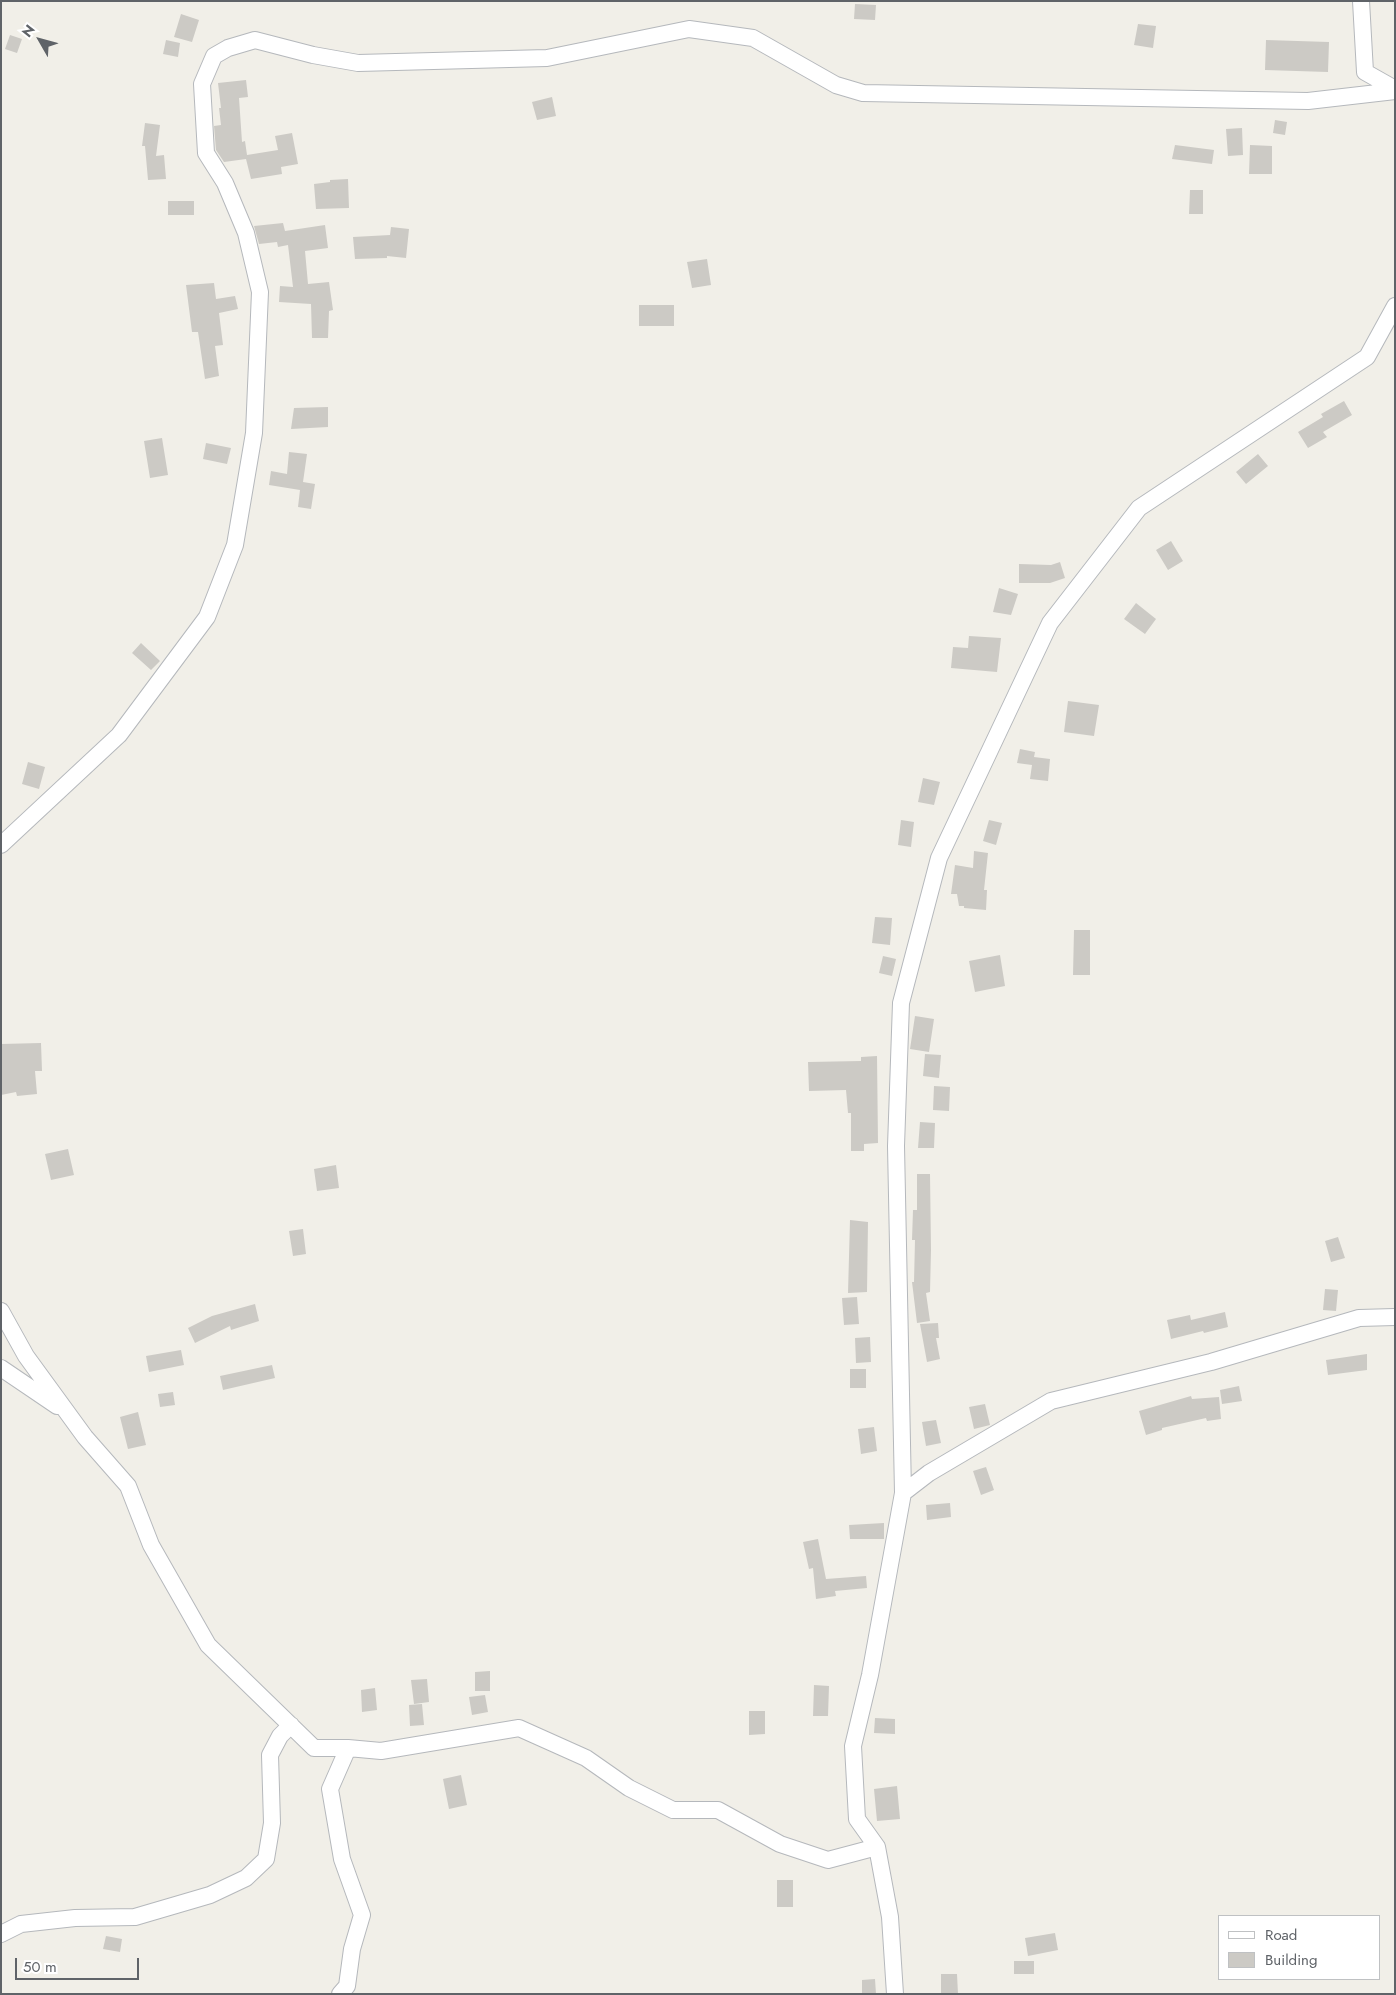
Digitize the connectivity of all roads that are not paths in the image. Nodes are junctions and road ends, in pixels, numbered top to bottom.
1 (1361, 1) edge
2 (1395, 90) edge
3 (1395, 306) edge
4 (1, 845) edge
5 (1, 1311) edge
6 (1395, 1317) edge
7 (1, 1368) edge
8 (68, 1413) junction
9 (903, 1493) junction
10 (291, 1725) junction
11 (348, 1748) junction
12 (877, 1847) junction
13 (1, 1934) edge
14 (340, 1994) edge
15 (895, 1994) edge

1 - 2 street
2 - 4 street
3 - 9 street
5 - 8 street
6 - 9 street
7 - 8 street
8 - 10 street
9 - 12 street
10 - 11 street
10 - 13 street
11 - 12 street
11 - 14 street
12 - 15 street

